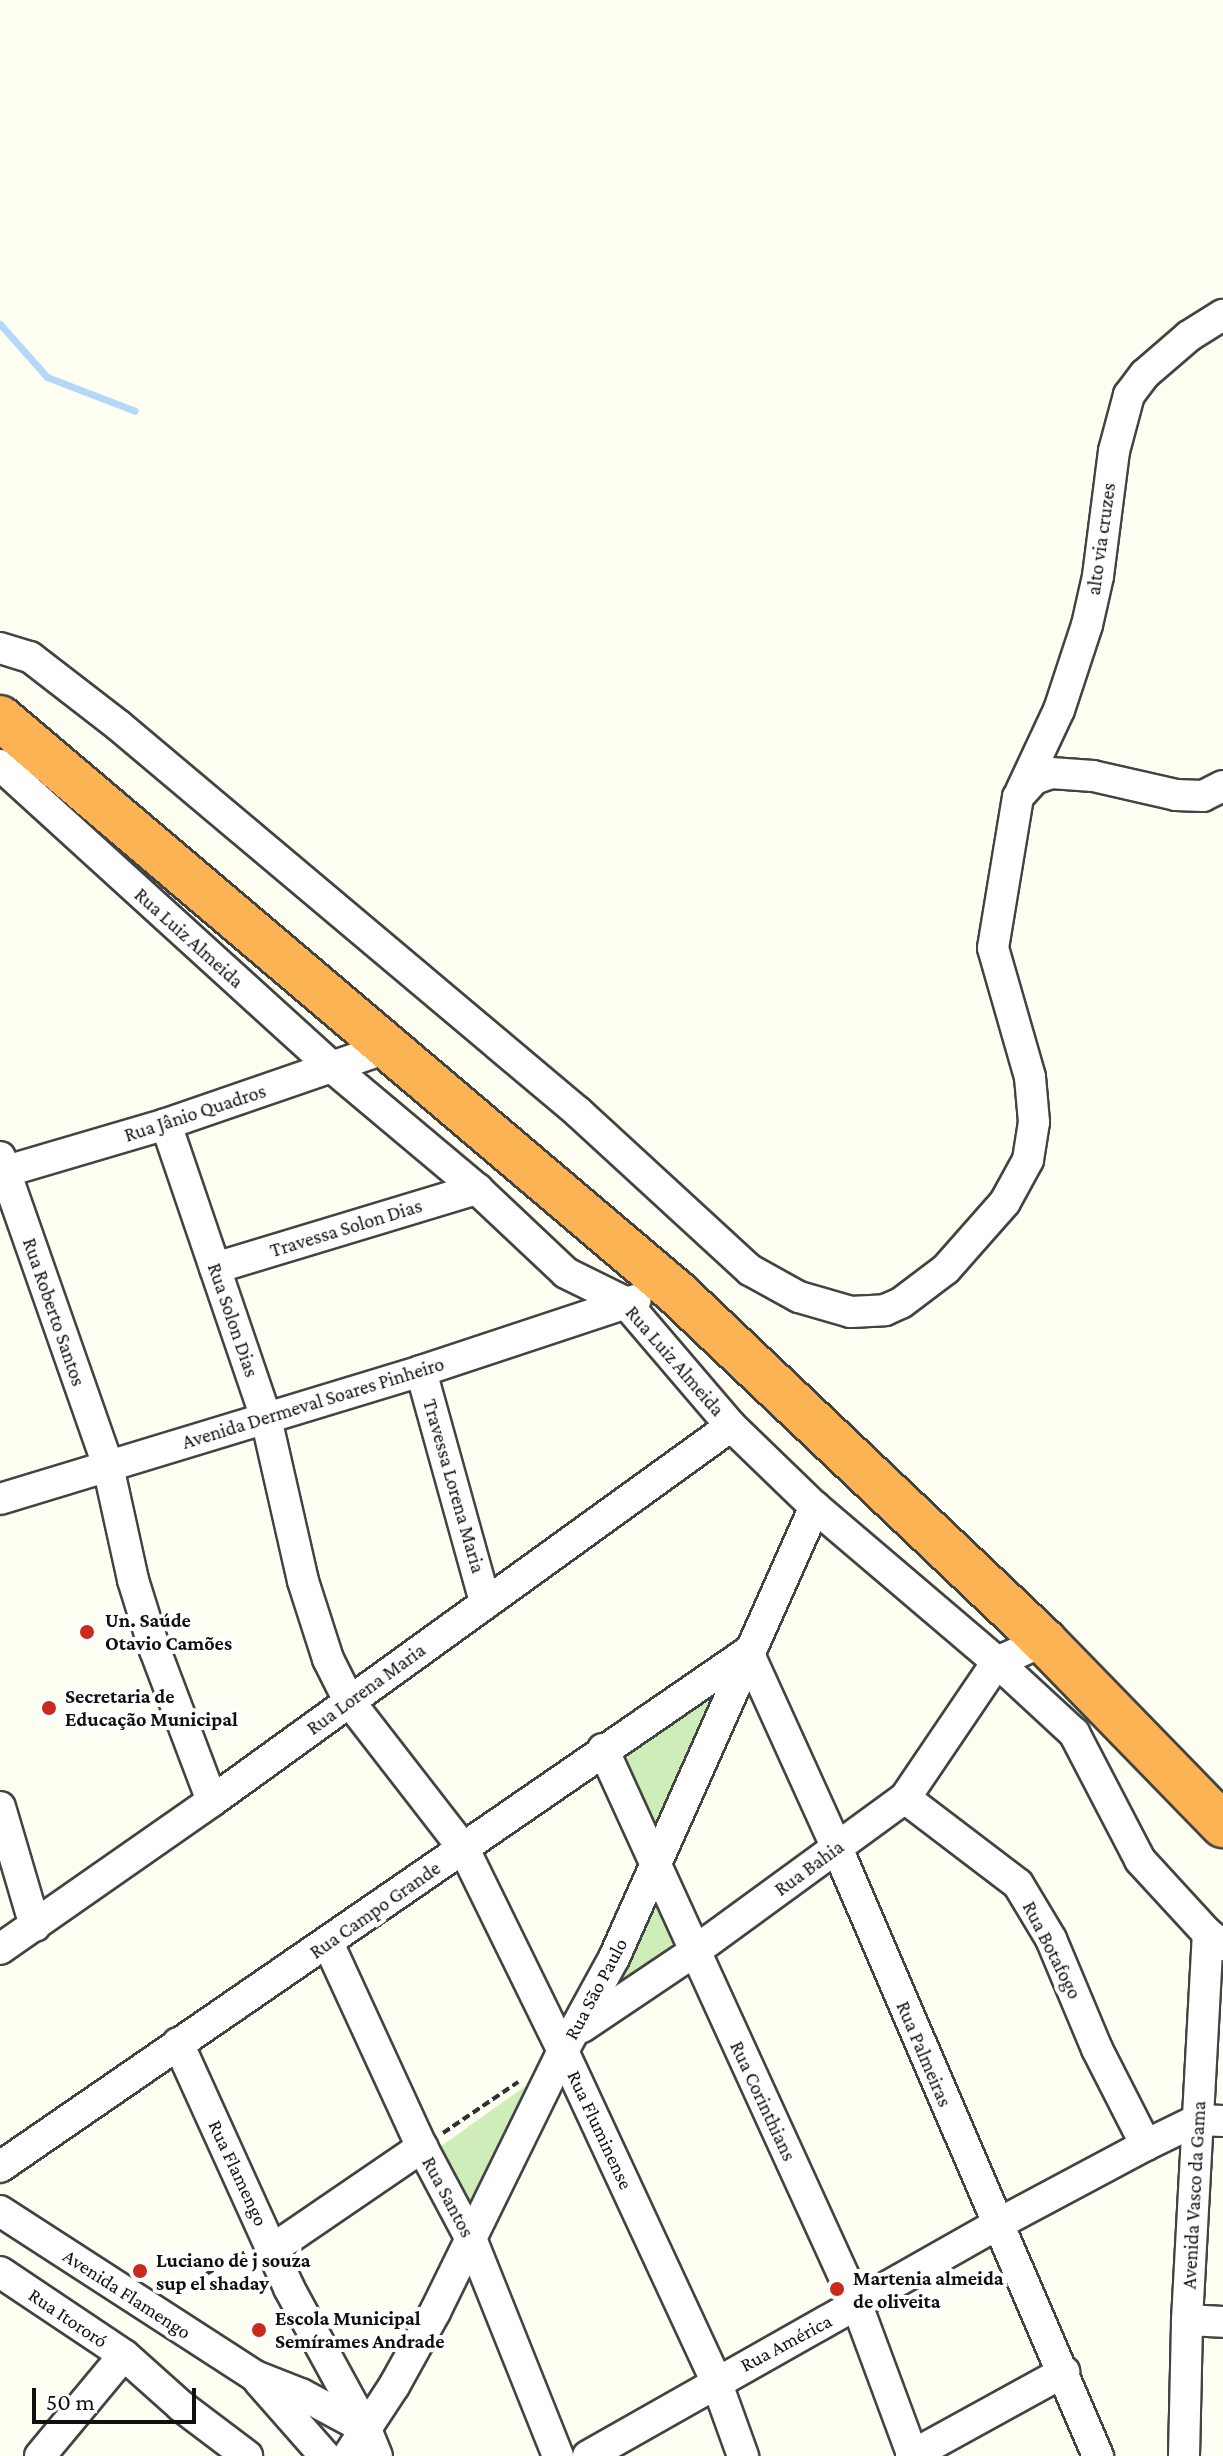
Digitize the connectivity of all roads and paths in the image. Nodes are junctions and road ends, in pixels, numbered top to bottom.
1 (1223, 315) edge
2 (0, 648) edge
3 (0, 718) edge
4 (0, 765) edge
5 (1223, 786) edge
6 (1018, 797) junction
7 (389, 1047) junction
8 (334, 1069) junction
9 (166, 1124) junction
10 (2, 1167) edge
11 (477, 1189) junction
12 (215, 1268) junction
13 (677, 1293) junction
14 (625, 1302) junction
15 (421, 1371) junction
16 (266, 1418) junction
17 (731, 1426) junction
18 (108, 1466) junction
19 (0, 1499) edge
20 (815, 1507) junction
21 (485, 1602) junction
22 (1044, 1641) junction
23 (748, 1652) junction
24 (997, 1662) junction
25 (349, 1701) junction
26 (603, 1749) junction
27 (905, 1798) junction
28 (212, 1801) junction
29 (0, 1807) edge
30 (1223, 1825) edge
31 (837, 1848) junction
32 (464, 1849) junction
33 (655, 1868) junction
34 (35, 1926) junction
35 (1216, 1940) edge
36 (328, 1943) junction
37 (0, 1949) edge
38 (695, 1951) junction
39 (570, 2040) junction
40 (178, 2043) junction
41 (525, 2077) dead end
42 (1210, 2120) edge
43 (1146, 2145) junction
44 (422, 2147) junction
45 (0, 2167) edge
46 (0, 2211) edge
47 (996, 2225) junction
48 (472, 2241) junction
49 (273, 2249) junction
50 (0, 2272) edge
51 (857, 2305) junction
52 (159, 2315) junction
53 (1187, 2320) junction
54 (1223, 2322) edge
55 (124, 2355) junction
56 (1064, 2372) junction
57 (255, 2376) junction
58 (716, 2381) junction
59 (371, 2443) edge
60 (40, 2456) edge
61 (247, 2456) edge
62 (325, 2456) edge
63 (348, 2456) edge
64 (558, 2456) edge
65 (588, 2456) edge
66 (743, 2456) edge
67 (913, 2456) edge
68 (1098, 2456) edge
69 (1184, 2456) edge

1 - 6 street, alto via cruzes
2 - 6 street, alto via cruzes
3 - 7 highway
4 - 8 street, Rua Luiz Almeida
5 - 6 street
7 - 8 street, Rua Jânio Quadros
7 - 13 highway
8 - 9 street, Rua Jânio Quadros
8 - 11 street, Rua Luiz Almeida
9 - 10 street, Rua Jânio Quadros
9 - 12 street, Rua Solon Dias
10 - 18 street, Rua Roberto Santos
11 - 12 street, Travessa Solon Dias
11 - 14 street, Rua Luiz Almeida
12 - 16 street, Rua Solon Dias
13 - 14 street, Avenida Dermeval Soares Pinheiro
13 - 22 highway
14 - 15 street, Avenida Dermeval Soares Pinheiro
14 - 17 street, Rua Luiz Almeida
15 - 16 street, Avenida Dermeval Soares Pinheiro
15 - 21 street, Travessa Lorena Maria
16 - 18 street, Avenida Dermeval Soares Pinheiro
16 - 25 street, Rua Solon Dias
17 - 20 street, Rua Luiz Almeida
17 - 21 street, Rua Lorena Maria
18 - 19 street, Avenida Dermeval Soares Pinheiro
18 - 28 street, Rua Roberto Santos
20 - 23 street, Rua São Paulo
20 - 24 street, Rua Luiz Almeida
21 - 25 street, Rua Lorena Maria
22 - 24 street
22 - 30 highway
23 - 26 street, Rua Campo Grande
23 - 31 street, Rua Palmeiras
23 - 33 street, Rua São Paulo
24 - 27 street, Rua Bahia
24 - 35 street, Rua Luiz Almeida
25 - 28 street, Rua Lorena Maria
25 - 32 street, Rua Fluminense
26 - 32 street, Rua Campo Grande
26 - 33 street, Rua Corinthians
27 - 31 street, Rua Bahia
27 - 43 street, Rua Botafogo
28 - 34 street, Rua Lorena Maria
29 - 34 street
31 - 38 street, Rua Bahia
31 - 47 street, Rua Palmeiras
32 - 36 street, Rua Campo Grande
32 - 39 street, Rua Fluminense
33 - 38 street, Rua Corinthians
33 - 39 street, Rua São Paulo
34 - 37 street, Rua Lorena Maria
35 - 42 street, Avenida Vasco da Gama
36 - 40 street, Rua Campo Grande
36 - 44 street, Rua Santos
38 - 39 street, Rua Bahia
38 - 51 street, Rua Corinthians
39 - 48 street, Rua São Paulo
39 - 58 street, Rua Fluminense
40 - 45 street, Rua Campo Grande
40 - 49 street, Rua Flamengo
41 - 44 path
42 - 43 street, Rua América
42 - 53 street, Avenida Vasco da Gama
43 - 47 street, Rua América
44 - 48 street, Rua Santos
44 - 49 street
46 - 52 street, Avenida Flamengo
47 - 51 street, Rua América
47 - 56 street, Rua Palmeiras
48 - 59 street, Rua São Paulo
48 - 64 street, Rua Santos
49 - 52 path
49 - 59 street, Rua Flamengo
50 - 55 street, Rua Itororó
51 - 58 street, Rua América
51 - 67 street, Rua Corinthians
52 - 57 street, Avenida Flamengo
53 - 54 street
53 - 69 street, Avenida Vasco da Gama
55 - 60 street
55 - 61 street, Rua Itororó
56 - 67 street
56 - 68 street, Rua Palmeiras
57 - 59 street, Avenida Flamengo
57 - 62 street, Avenida Flamengo
58 - 65 street, Rua América
58 - 66 street, Rua Fluminense
59 - 63 street, Rua São Paulo

